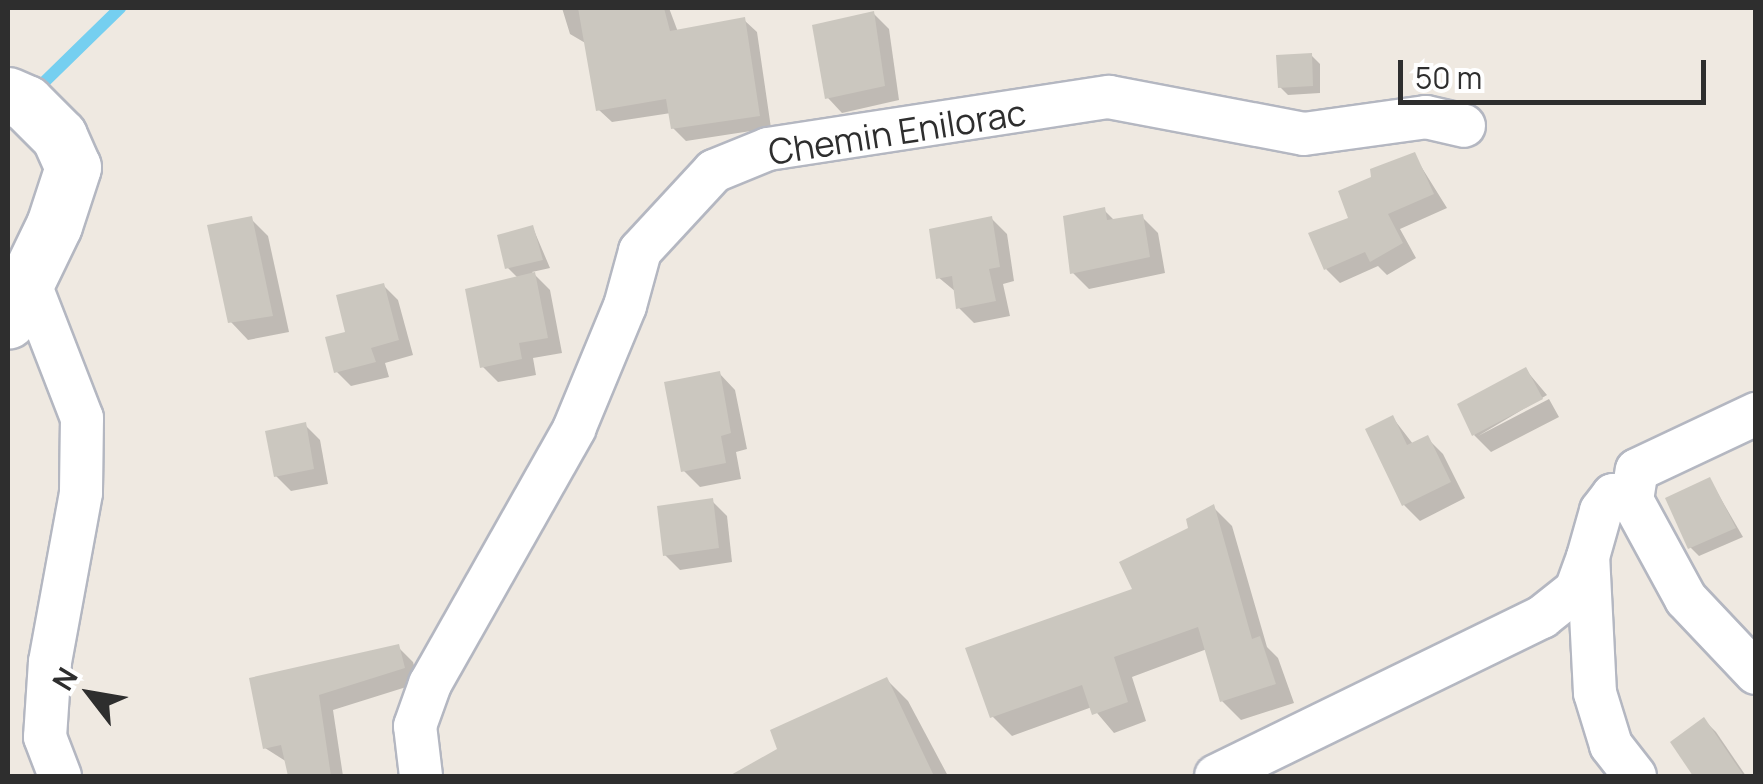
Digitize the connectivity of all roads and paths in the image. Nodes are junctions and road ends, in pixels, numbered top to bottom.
1 (8, 95) edge
2 (1464, 126) dead end
3 (18, 300) edge
4 (1756, 414) edge
5 (1632, 500) junction
6 (1588, 556) junction
7 (1756, 673) edge
8 (60, 776) edge
9 (420, 776) edge
10 (1216, 776) edge
11 (1635, 776) edge

1 - 3 street
2 - 9 street, Chemin Enilorac
3 - 8 street
4 - 5 street
5 - 6 street
5 - 7 street
6 - 10 street
6 - 11 street

